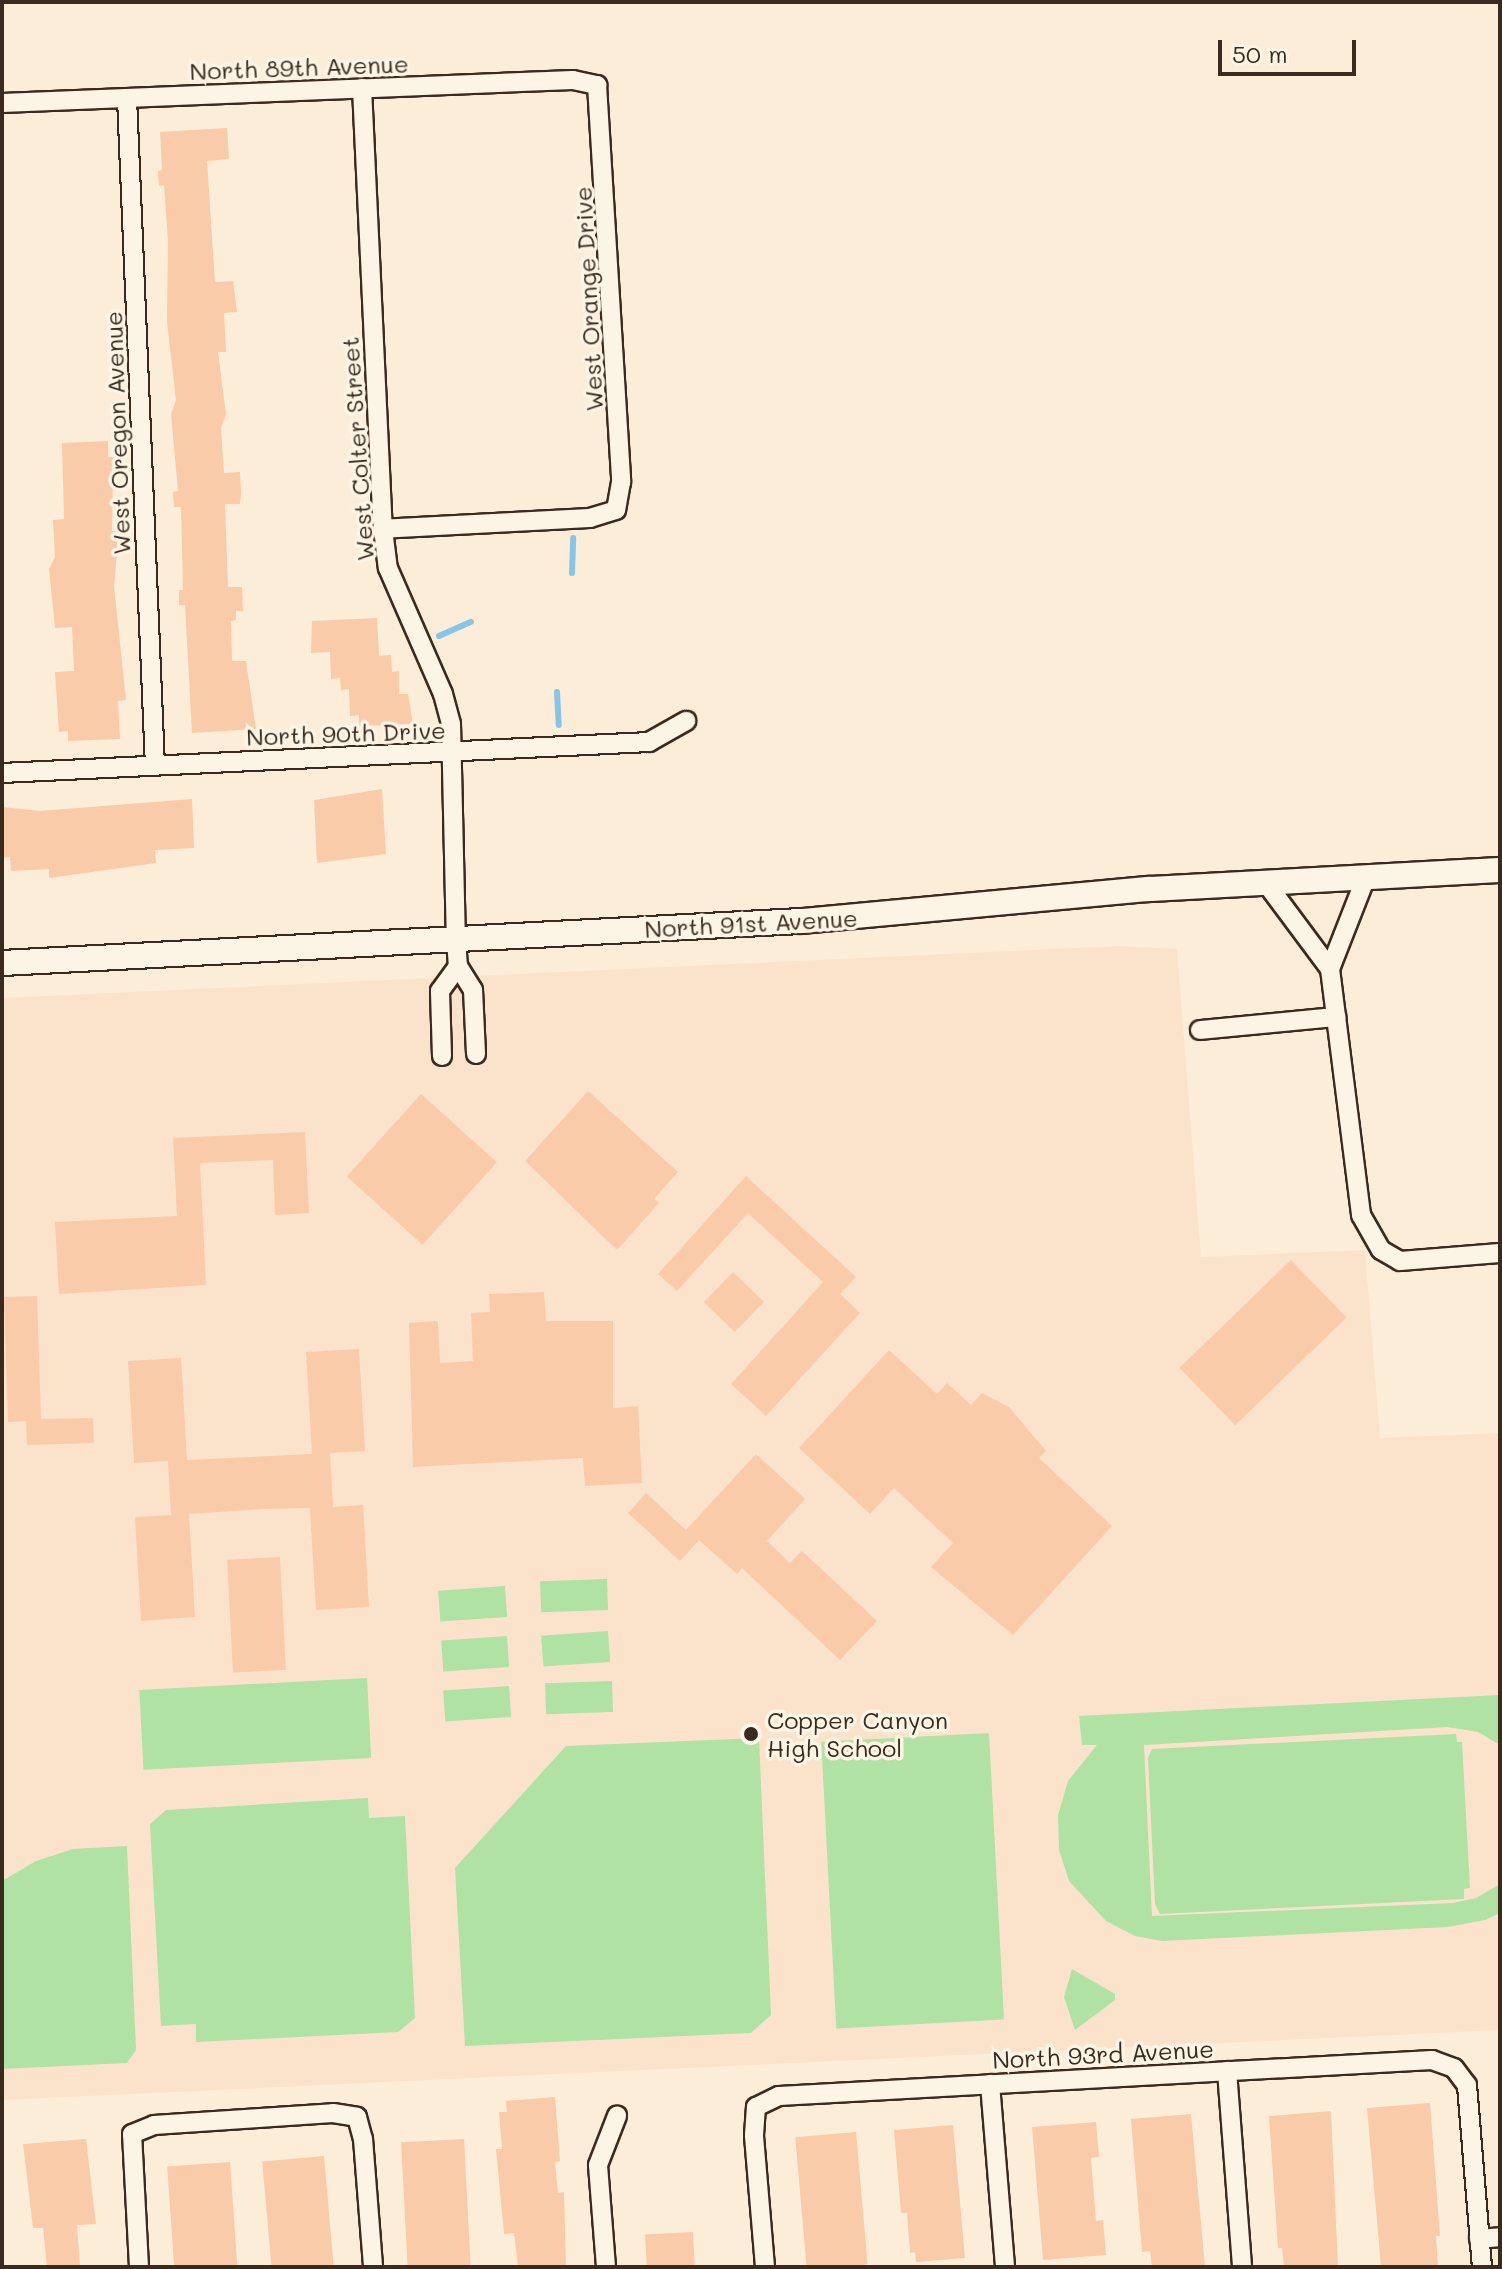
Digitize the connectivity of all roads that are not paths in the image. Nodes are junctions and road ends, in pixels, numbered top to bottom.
1 (597, 85) joint
2 (362, 88) junction
3 (127, 98) junction
4 (2, 103) edge
5 (383, 529) junction
6 (686, 721) dead end
7 (452, 753) junction
8 (155, 765) junction
9 (2, 773) edge
10 (1500, 870) edge
11 (1366, 877) junction
12 (1266, 883) junction
13 (456, 939) junction
14 (2, 963) edge
15 (458, 966) junction
16 (1330, 969) junction
17 (1336, 1017) junction
18 (1200, 1030) dead end
19 (476, 1054) dead end
20 (442, 1056) dead end
21 (1498, 1255) edge
22 (1227, 2071) junction
23 (990, 2084) junction
24 (617, 2116) dead end
25 (1500, 2237) edge
26 (1479, 2239) junction
27 (139, 2267) edge
28 (373, 2267) edge
29 (606, 2267) edge
30 (765, 2267) edge
31 (1005, 2267) edge
32 (1242, 2267) edge
33 (1482, 2267) edge

1 - 2 street, North 89th Avenue
1 - 5 street, West Orange Drive
2 - 3 street, North 89th Avenue
2 - 5 street, West Colter Street
3 - 4 street, North 89th Avenue
3 - 8 street, West Oregon Avenue
5 - 7 street, West Colter Street
6 - 7 street, North 90th Drive
7 - 8 street, North 90th Drive
7 - 13 street, West Colter Street
8 - 9 street, North 90th Drive
10 - 11 main road, North 91st Avenue
11 - 12 main road, North 91st Avenue
11 - 16 street
12 - 13 main road, North 91st Avenue
12 - 16 street
13 - 14 main road, North 91st Avenue
13 - 15 street, West Colter Street
15 - 19 street
15 - 20 street
16 - 17 street
17 - 18 street
17 - 21 street
22 - 23 street, North 93rd Avenue
22 - 26 street, North 93rd Avenue
22 - 32 street
23 - 30 street, North 93rd Avenue
23 - 31 street
24 - 29 street
25 - 26 street
26 - 33 street
27 - 28 street

